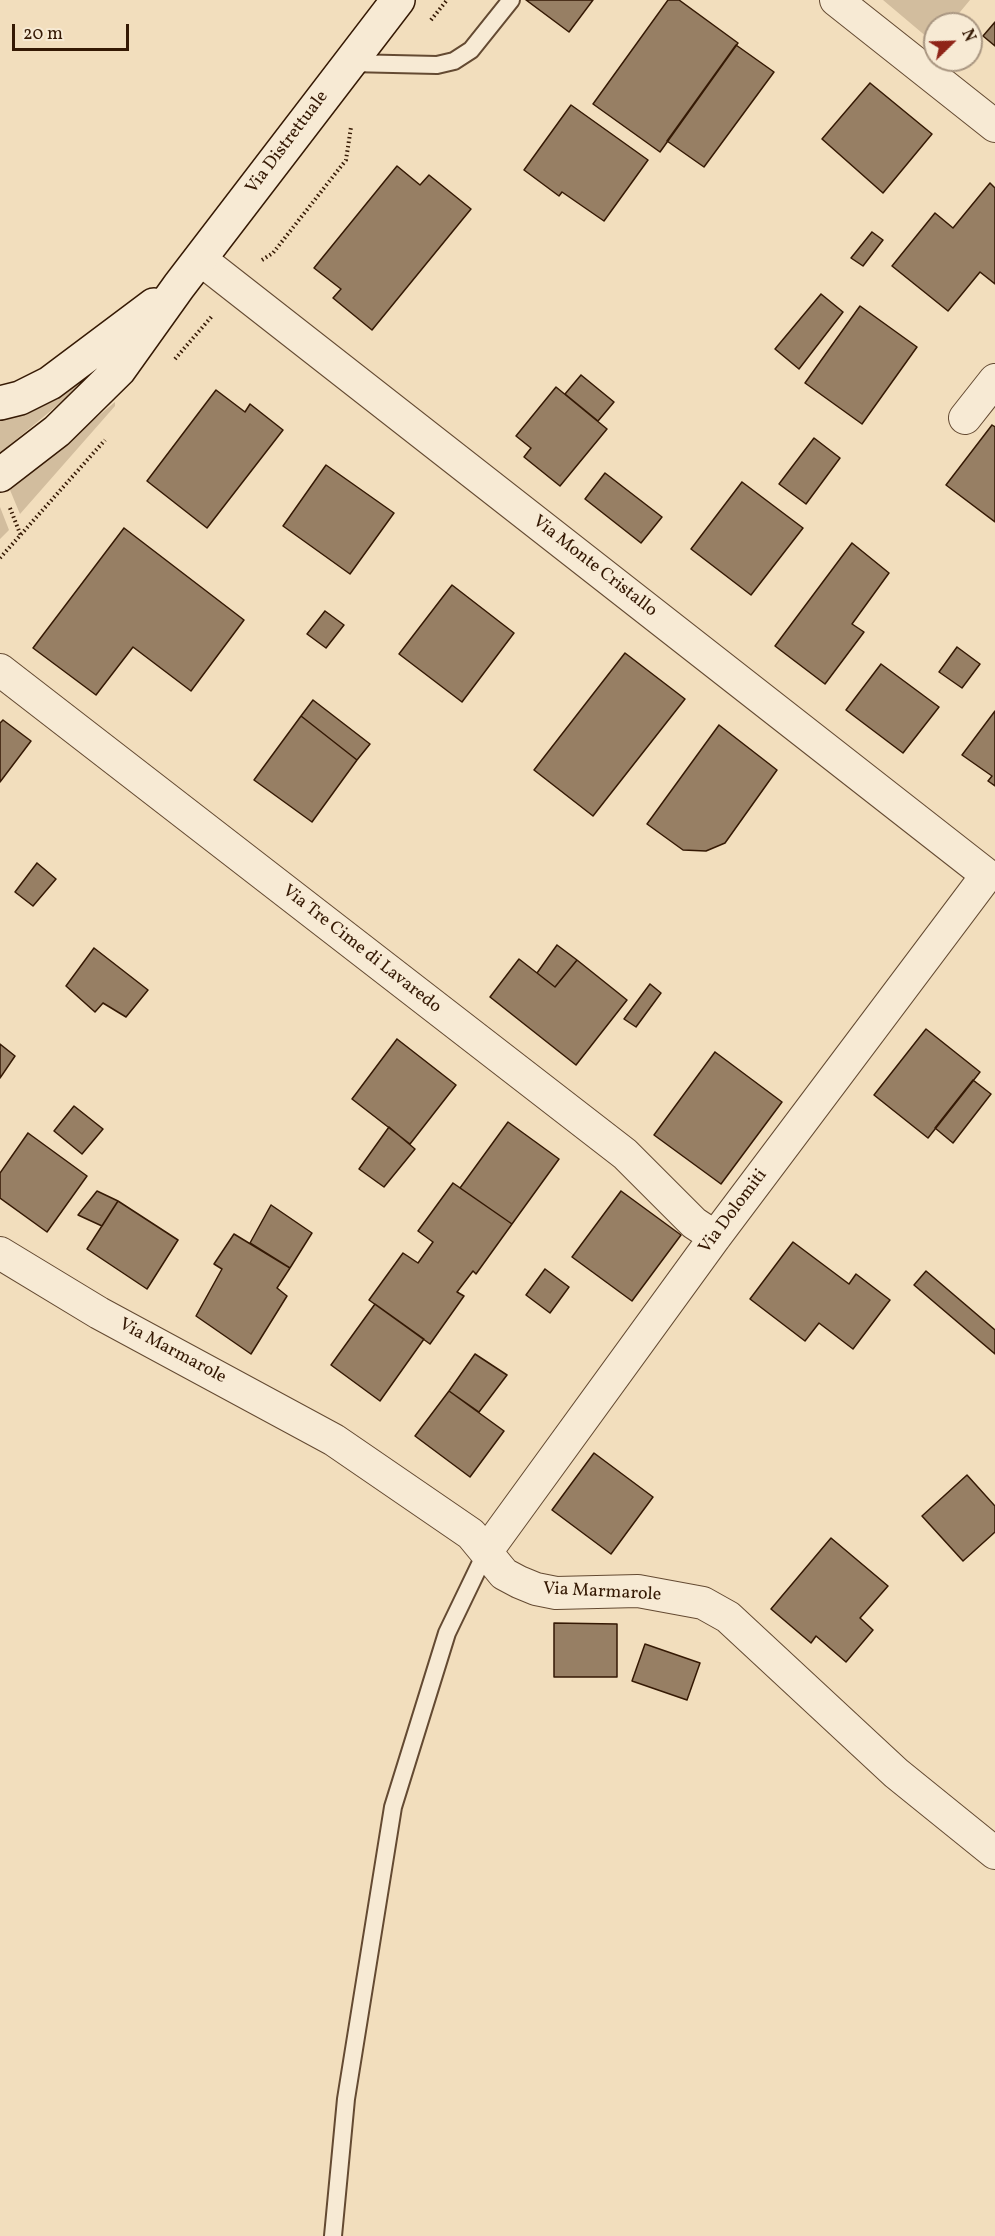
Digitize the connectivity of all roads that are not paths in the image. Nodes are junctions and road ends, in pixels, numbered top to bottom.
1 (398, 0) edge
2 (511, 0) edge
3 (836, 0) edge
4 (349, 63) junction
5 (995, 126) edge
6 (200, 259) junction
7 (179, 286) junction
8 (995, 380) edge
9 (0, 403) edge
10 (965, 418) dead end
11 (4, 489) edge
12 (0, 670) edge
13 (987, 875) joint
14 (715, 1237) junction
15 (0, 1253) edge
16 (486, 1552) junction
17 (995, 1852) edge
18 (333, 2236) edge

1 - 4 main road, Via Distrettuale
2 - 4 lane
3 - 5 street
4 - 6 main road, Via Distrettuale
6 - 7 main road, Via Distrettuale
6 - 13 street, Via Monte Cristallo
7 - 9 main road, Via Distrettuale
7 - 11 main road, Via Distrettuale
8 - 10 street
12 - 14 street, Via Tre Cime di Lavaredo
13 - 14 street, Via Dolomiti
14 - 16 street, Via Dolomiti
15 - 16 street, Via Marmarole
16 - 17 street, Via Marmarole
16 - 18 lane

